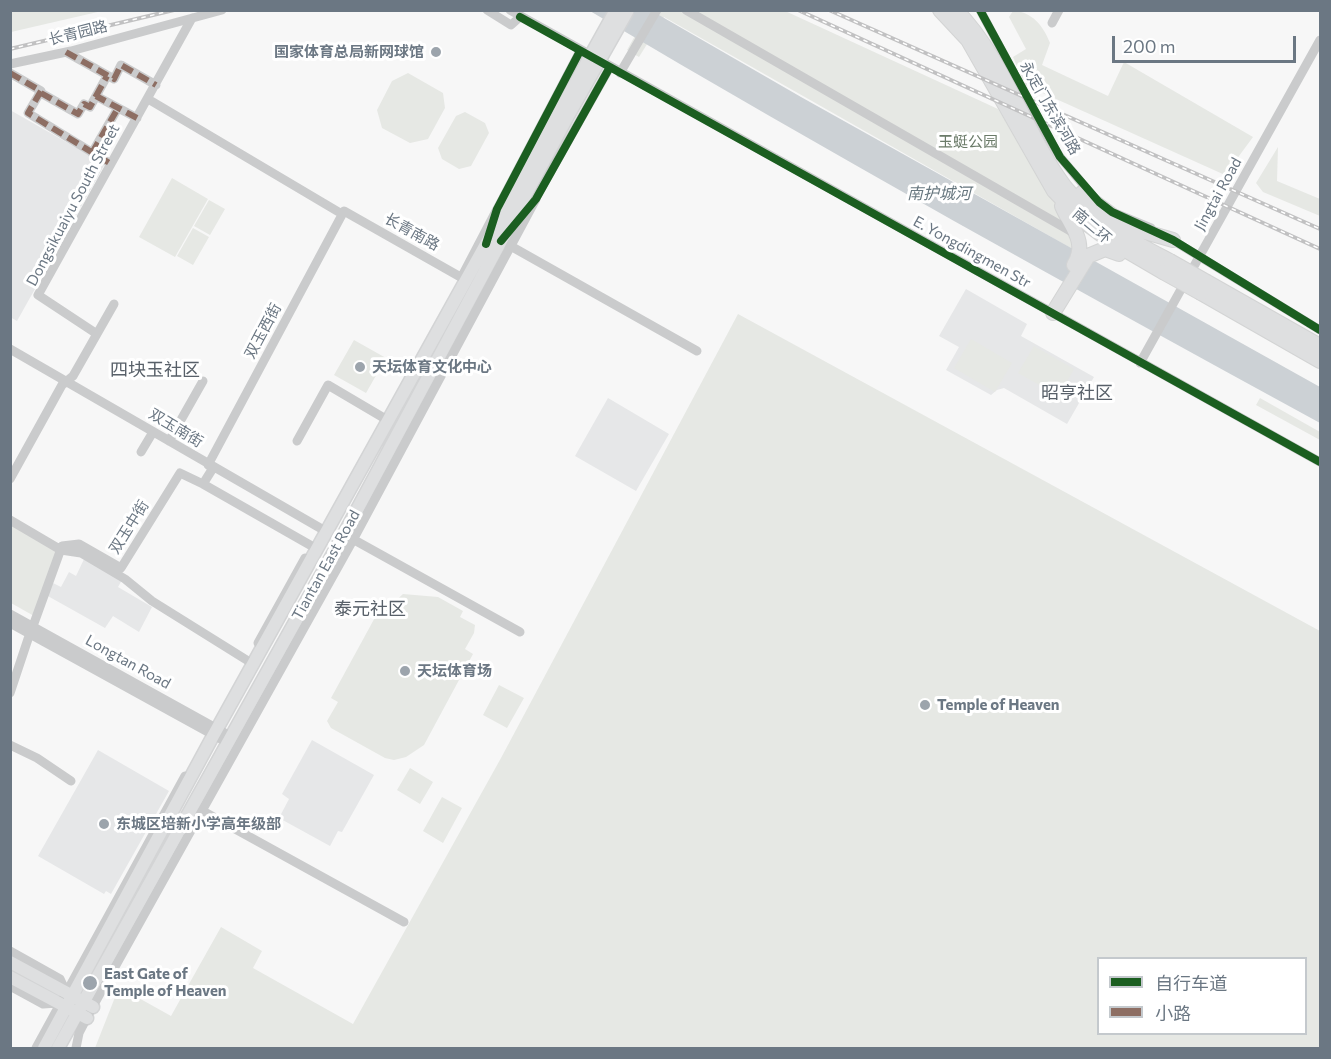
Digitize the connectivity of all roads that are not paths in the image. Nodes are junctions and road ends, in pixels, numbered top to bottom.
1 (222, 10) edge
2 (487, 10) edge
3 (510, 10) edge
4 (616, 10) edge
5 (622, 10) edge
6 (628, 10) edge
7 (657, 10) edge
8 (686, 10) edge
9 (940, 10) edge
10 (956, 10) edge
11 (980, 10) edge
12 (1059, 10) edge
13 (520, 17) junction
14 (192, 18) junction
15 (1052, 23) dead end
16 (1320, 40) edge
17 (580, 51) junction
18 (66, 52) junction
19 (595, 58) junction
20 (10, 64) edge
21 (610, 67) junction
22 (10, 73) edge
23 (568, 73) junction
24 (620, 73) junction
25 (108, 76) junction
26 (156, 85) junction
27 (598, 89) junction
28 (40, 93) junction
29 (96, 96) junction
30 (148, 99) junction
31 (118, 108) junction
32 (565, 112) junction
33 (137, 118) junction
34 (1039, 144) junction
35 (92, 153) junction
36 (111, 164) junction
37 (1054, 191) junction
38 (497, 209) junction
39 (343, 213) junction
40 (1079, 238) junction
41 (1173, 240) junction
42 (486, 244) junction
43 (506, 244) junction
44 (1201, 256) junction
45 (1166, 267) junction
46 (464, 278) junction
47 (1204, 288) junction
48 (1060, 295) junction
49 (114, 304) dead end
50 (1051, 311) junction
51 (1320, 330) edge
52 (97, 334) junction
53 (1320, 346) edge
54 (10, 349) edge
55 (697, 351) dead end
56 (1320, 361) edge
57 (1140, 363) junction
58 (66, 380) junction
59 (203, 381) dead end
60 (387, 420) junction
61 (153, 432) junction
62 (169, 441) junction
63 (297, 441) dead end
64 (141, 452) dead end
65 (1320, 462) edge
66 (211, 467) junction
67 (10, 479) edge
68 (203, 484) junction
69 (10, 520) edge
70 (324, 531) junction
71 (348, 537) junction
72 (315, 547) junction
73 (61, 549) junction
74 (10, 614) edge
75 (10, 623) edge
76 (31, 630) junction
77 (520, 632) dead end
78 (250, 662) junction
79 (10, 693) edge
80 (213, 730) junction
81 (230, 740) junction
82 (10, 745) edge
83 (71, 781) dead end
84 (198, 809) junction
85 (404, 922) dead end
86 (10, 951) edge
87 (10, 962) edge
88 (10, 976) edge
89 (10, 986) edge
90 (75, 1004) junction
91 (36, 1048) edge
92 (44, 1048) edge
93 (58, 1048) edge
94 (76, 1048) edge

1 - 14 street, 长青园路
2 - 13 street
3 - 13 street, E. Yongdingmen Str
4 - 32 main road, bridge
5 - 19 street
6 - 32 main road, bridge
7 - 24 street
8 - 40 street
9 - 37 highway, 南二环
10 - 34 highway, 南二环
11 - 41 street, 永定门东滨河路
12 - 15 street
13 - 17 street, E. Yongdingmen Str
14 - 18 street, 长青园路
14 - 26 street, Dongsikuaiyu South Street
16 - 44 street, Jingtai Road
17 - 19 street, E. Yongdingmen Str
17 - 23 street
18 - 20 street, 长青园路
18 - 25 street
19 - 21 street, E. Yongdingmen Str
21 - 24 street, E. Yongdingmen Str
21 - 27 street
22 - 28 street
23 - 27 street
23 - 38 street
24 - 50 street, E. Yongdingmen Str
25 - 26 street
25 - 29 street
26 - 30 street, Dongsikuaiyu South Street
27 - 43 street
28 - 29 street
28 - 35 street
29 - 31 street
30 - 33 street, Dongsikuaiyu South Street
30 - 39 street, 长青南路
31 - 33 street
31 - 35 street
32 - 42 main road, Tiantan East Road
32 - 43 main road, Tiantan East Road
33 - 36 street, Dongsikuaiyu South Street
34 - 41 highway
34 - 45 highway, 南二环
35 - 36 street
36 - 52 street, Dongsikuaiyu South Street
37 - 40 highway
37 - 45 highway, 南二环
38 - 42 street
38 - 46 street
39 - 46 street, 长青南路
39 - 66 street, 双玉西街
40 - 48 highway
41 - 44 street, 永定门东滨河路
42 - 46 main road, Tiantan East Road
43 - 55 street
43 - 71 main road, Tiantan East Road
44 - 51 street, 永定门东滨河路
44 - 57 street, Jingtai Road
45 - 47 highway, 南二环, bridge
45 - 48 highway
46 - 60 main road, Tiantan East Road
47 - 53 highway, 南二环
47 - 56 highway, 南二环
48 - 50 highway
49 - 52 street
50 - 57 street, E. Yongdingmen Str
52 - 58 street
54 - 58 street, 双玉南街
57 - 65 street, E. Yongdingmen Str
58 - 61 street, 双玉南街
58 - 67 street
59 - 62 street
60 - 63 street
60 - 70 main road, Tiantan East Road
61 - 62 street, 双玉南街
61 - 64 street
62 - 66 street, 双玉南街
66 - 68 street
66 - 70 street, 双玉南街
68 - 72 street
68 - 73 street, 双玉中街
69 - 73 street
70 - 72 main road, Tiantan East Road
71 - 77 street
71 - 81 main road, Tiantan East Road
71 - 84 street
72 - 78 main road, Tiantan East Road
73 - 76 street
73 - 78 street
74 - 76 street, Longtan Road
75 - 76 street, Longtan Road
76 - 79 street
76 - 80 street, Longtan Road
78 - 80 main road, Tiantan East Road
80 - 81 street, Longtan Road
80 - 90 main road, Tiantan East Road
81 - 84 main road, Tiantan East Road
82 - 83 street
84 - 85 street
84 - 90 main road, Tiantan East Road
86 - 90 street
87 - 90 main road
88 - 90 main road
89 - 90 street
90 - 91 street
90 - 92 main road
90 - 93 main road
90 - 94 street

